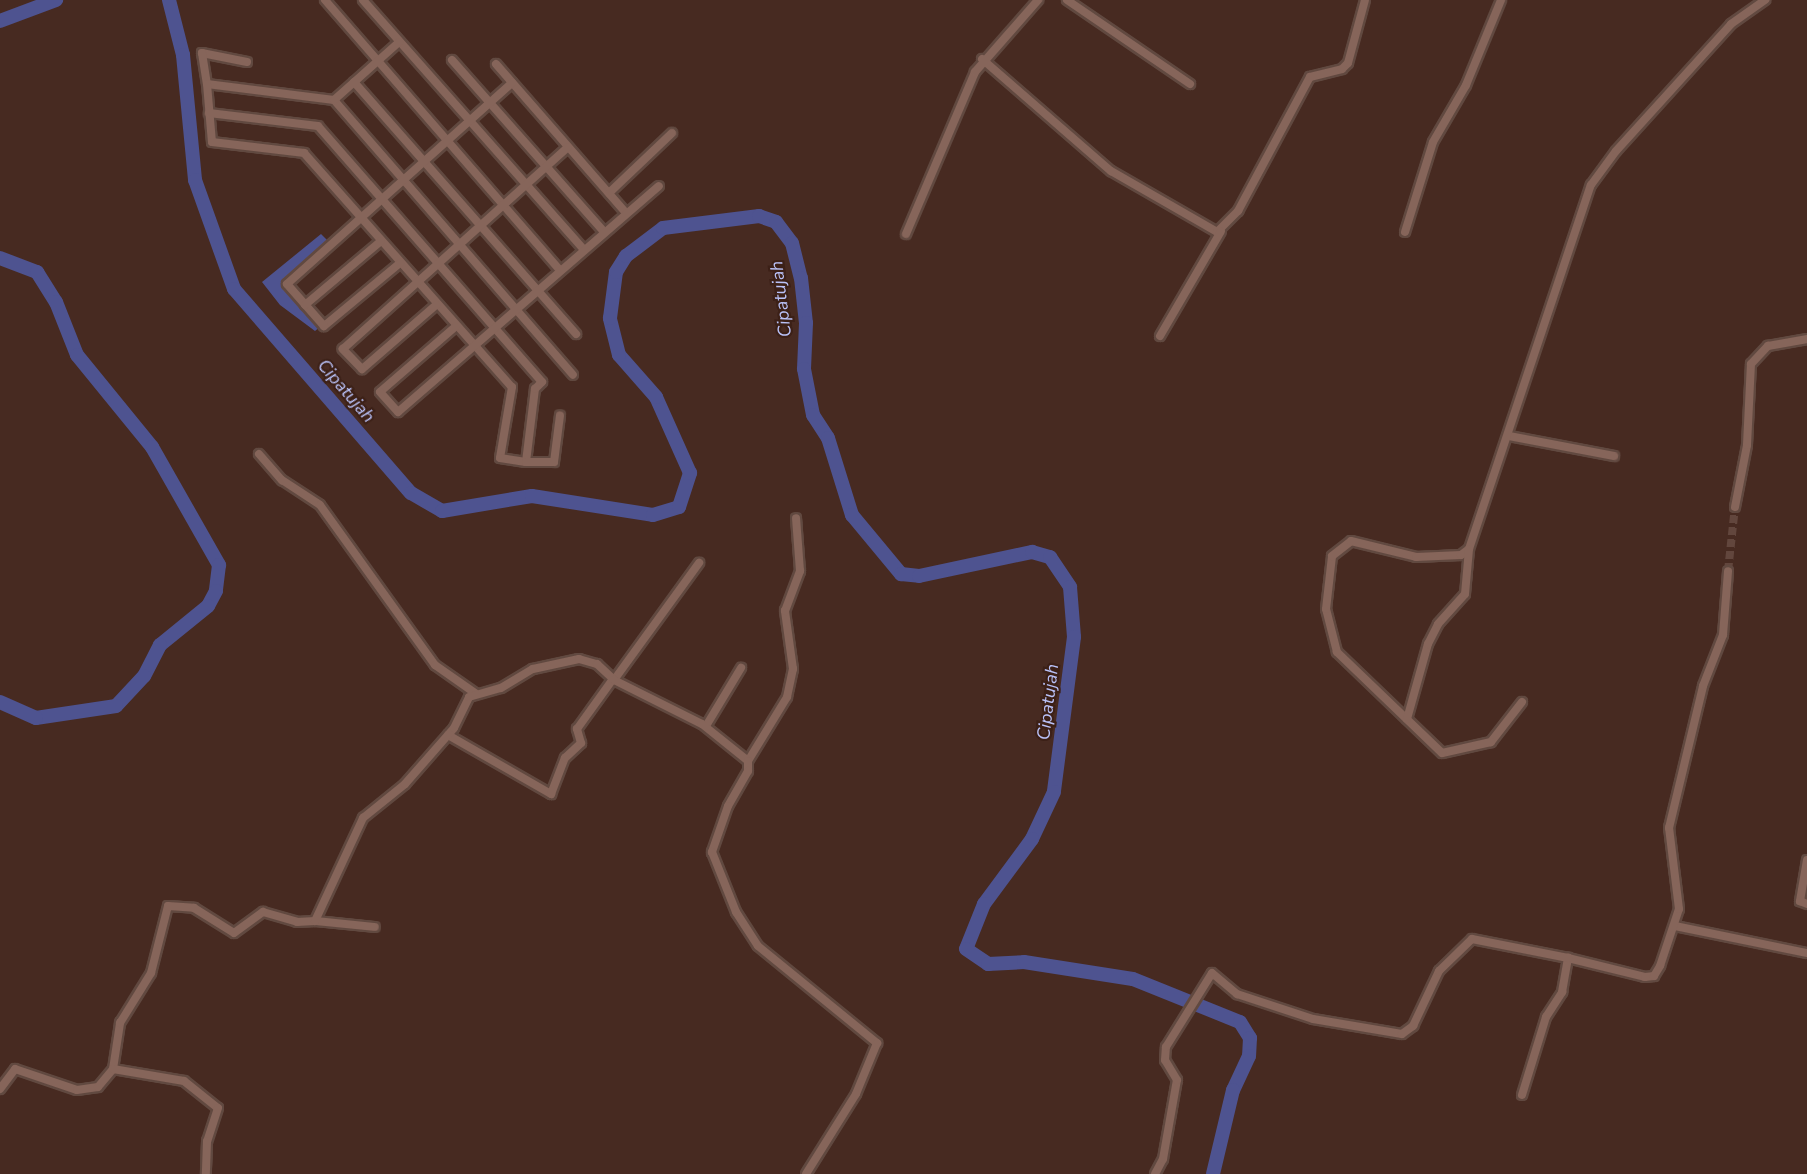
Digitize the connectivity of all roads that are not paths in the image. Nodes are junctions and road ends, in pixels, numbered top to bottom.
1 (325, 0) edge
2 (363, 0) edge
3 (1038, 0) edge
4 (1067, 0) edge
5 (1365, 0) edge
6 (1501, 0) edge
7 (1765, 0) edge
8 (399, 42) junction
9 (982, 59) junction
10 (452, 60) dead end
11 (247, 62) dead end
12 (377, 62) junction
13 (496, 64) dead end
14 (354, 82) junction
15 (512, 83) junction
16 (207, 84) junction
17 (1190, 84) dead end
18 (334, 100) junction
19 (490, 102) junction
20 (209, 113) junction
21 (469, 122) junction
22 (672, 133) dead end
23 (447, 141) junction
24 (568, 147) junction
25 (424, 161) junction
26 (546, 165) junction
27 (404, 180) junction
28 (525, 185) junction
29 (659, 186) dead end
30 (609, 193) junction
31 (382, 199) junction
32 (502, 205) junction
33 (626, 213) junction
34 (360, 219) junction
35 (481, 225) junction
36 (604, 231) junction
37 (1221, 231) junction
38 (1405, 232) dead end
39 (906, 234) dead end
40 (381, 241) junction
41 (460, 244) junction
42 (583, 249) junction
43 (400, 263) junction
44 (439, 264) junction
45 (559, 269) junction
46 (418, 284) junction
47 (537, 289) junction
48 (305, 305) junction
49 (436, 305) junction
50 (516, 308) junction
51 (456, 327) junction
52 (494, 327) junction
53 (576, 334) dead end
54 (1160, 336) dead end
55 (1807, 339) edge
56 (472, 346) junction
57 (573, 375) dead end
58 (560, 416) dead end
59 (1509, 436) junction
60 (259, 454) dead end
61 (1614, 456) dead end
62 (526, 462) junction
63 (1736, 507) tunnel mouth
64 (796, 518) dead end
65 (1469, 549) junction
66 (699, 563) dead end
67 (1728, 571) tunnel mouth
68 (741, 668) dead end
69 (614, 680) junction
70 (475, 693) junction
71 (1522, 702) dead end
72 (1407, 719) junction
73 (706, 726) junction
74 (448, 735) junction
75 (748, 761) junction
76 (1807, 860) edge
77 (1807, 904) edge
78 (315, 921) junction
79 (1674, 926) junction
80 (375, 927) dead end
81 (1807, 953) edge
82 (1568, 958) junction
83 (113, 1069) junction
84 (0, 1089) edge
85 (1522, 1095) dead end
86 (206, 1174) edge
87 (807, 1174) edge
88 (1155, 1174) edge

1 - 12 street
2 - 8 street
3 - 9 street
4 - 17 street
5 - 37 street
6 - 38 street
7 - 59 street
8 - 12 street
8 - 21 street
9 - 37 street
9 - 39 street
10 - 19 street
11 - 16 street
12 - 14 street
12 - 23 street
13 - 15 street
14 - 18 street
14 - 25 street
15 - 19 street
15 - 24 street
16 - 18 street
16 - 20 street
18 - 27 street
19 - 21 street
19 - 26 street
20 - 31 street
20 - 34 street
21 - 23 street
21 - 28 street
22 - 30 street
23 - 25 street
23 - 32 street
24 - 26 street
24 - 30 street
25 - 27 street
25 - 35 street
26 - 28 street
26 - 36 street
27 - 31 street
27 - 41 street
28 - 32 street
28 - 42 street
29 - 33 street
30 - 33 street
31 - 34 street
31 - 44 street
32 - 35 street
32 - 45 street
33 - 36 street
34 - 40 street
34 - 48 street
35 - 41 street
35 - 47 street
36 - 42 street
37 - 54 street
40 - 43 street
40 - 48 street
41 - 44 street
41 - 50 street
42 - 45 street
43 - 46 street
43 - 48 street
44 - 46 street
44 - 52 street
45 - 47 street
46 - 49 street
46 - 49 street
47 - 50 street
47 - 53 street
49 - 51 street
50 - 52 street
50 - 57 street
51 - 56 street
51 - 56 street
52 - 56 street
52 - 62 street
55 - 63 street
56 - 62 street
58 - 62 street
59 - 61 street
59 - 65 street
60 - 70 street
64 - 75 street
65 - 72 street
65 - 72 street
66 - 69 street
67 - 79 street
68 - 73 street
69 - 70 street
69 - 73 street
69 - 74 street
70 - 74 street
71 - 72 street
73 - 75 street
74 - 78 street
75 - 87 street
76 - 77 street
78 - 80 street
78 - 83 street
79 - 81 street
79 - 82 street
82 - 85 street
82 - 88 street
83 - 84 street
83 - 86 street

